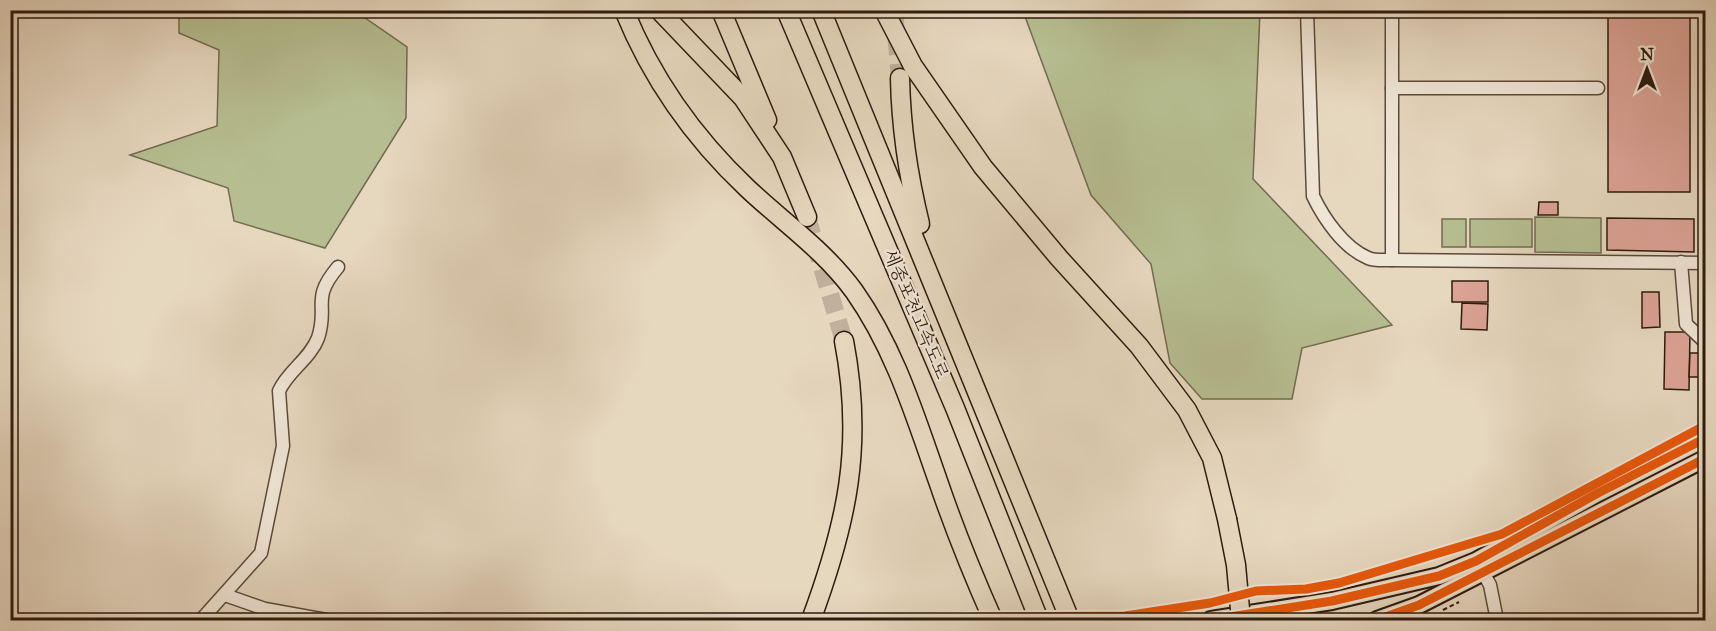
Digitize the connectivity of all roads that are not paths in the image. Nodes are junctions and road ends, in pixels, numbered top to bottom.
1 (624, 10) edge
2 (659, 10) edge
3 (722, 10) edge
4 (786, 10) edge
5 (821, 10) edge
6 (884, 10) edge
7 (1307, 10) edge
8 (1392, 10) edge
9 (900, 78) tunnel mouth
10 (1392, 88) junction
11 (1598, 88) dead end
12 (782, 157) junction
13 (807, 218) tunnel mouth
14 (1392, 260) junction
15 (1681, 262) junction
16 (1706, 263) edge
17 (338, 267) dead end
18 (935, 284) junction
19 (844, 341) tunnel mouth
20 (1706, 343) edge
21 (1706, 438) edge
22 (1706, 458) edge
23 (1479, 566) junction
24 (225, 595) junction
25 (201, 621) edge
26 (326, 621) edge
27 (442, 621) edge
28 (451, 621) edge
29 (811, 621) edge
30 (993, 621) edge
31 (1039, 621) edge
32 (1070, 621) edge
33 (1211, 621) edge
34 (1241, 621) edge
35 (1377, 621) edge
36 (1497, 621) edge

1 - 30 highway
2 - 12 highway
3 - 12 highway
4 - 31 highway, 세종포천고속도로
5 - 18 highway, 세종포천고속도로
6 - 34 highway, bridge
7 - 14 lane
8 - 10 lane
9 - 18 highway
10 - 11 lane
10 - 14 lane
12 - 13 highway
14 - 15 lane
15 - 16 lane
15 - 20 lane
17 - 24 lane
18 - 32 highway, 세종포천고속도로
19 - 29 highway
21 - 23 main road
22 - 23 main road
23 - 33 main road
23 - 35 main road
23 - 36 lane
24 - 25 lane
24 - 26 lane
27 - 28 lane

